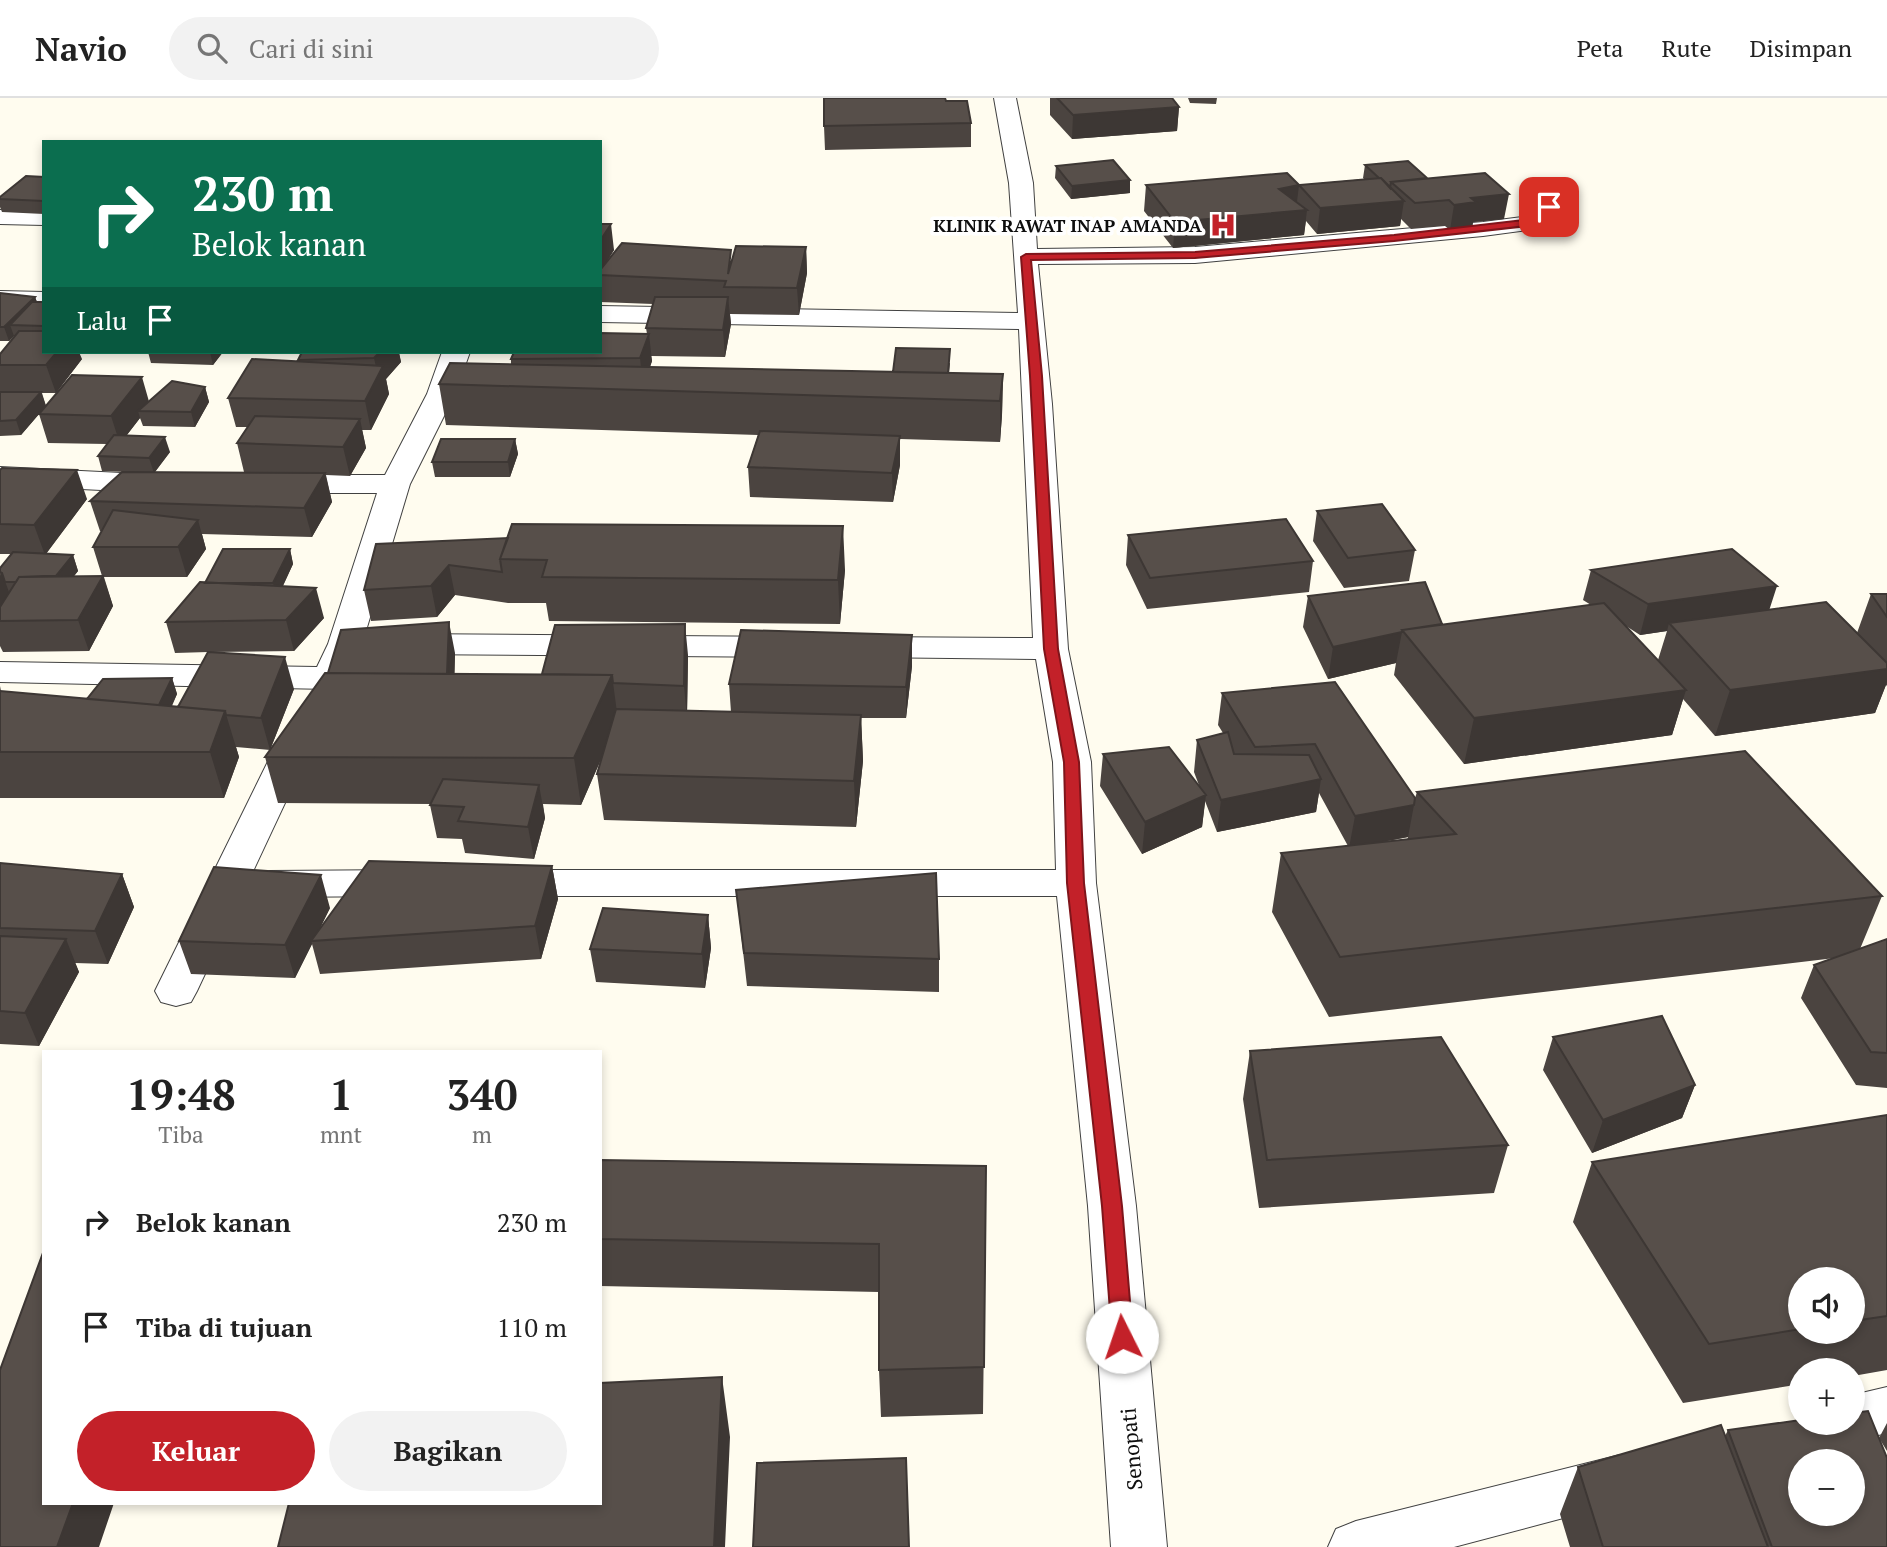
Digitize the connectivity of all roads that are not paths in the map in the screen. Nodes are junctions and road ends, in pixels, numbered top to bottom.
1 (1005, 98) edge
2 (1543, 199) dead end
3 (0, 217) edge
4 (42, 218) edge
5 (1026, 257) junction
6 (0, 299) edge
7 (42, 300) edge
8 (602, 314) edge
9 (1032, 321) junction
10 (456, 354) edge
11 (0, 477) edge
12 (248, 484) edge
13 (395, 484) junction
14 (194, 485) edge
15 (345, 644) junction
16 (1051, 649) junction
17 (0, 672) edge
18 (329, 678) junction
19 (1076, 883) junction
20 (226, 884) junction
21 (176, 991) dead end
22 (1887, 1410) edge
23 (1865, 1416) edge
24 (1664, 1467) edge
25 (1139, 1547) edge
26 (1356, 1547) edge

1 - 5 street, Senopati
2 - 5 street
3 - 4 street
5 - 9 street, Senopati
6 - 7 street
8 - 9 street
9 - 16 street, Senopati
10 - 13 street
11 - 14 street
12 - 13 street
13 - 15 street
15 - 16 street
15 - 18 street
16 - 19 street, Senopati
17 - 18 street
18 - 20 street
19 - 20 street
19 - 25 street, Senopati
20 - 21 street
22 - 23 street
24 - 26 street

